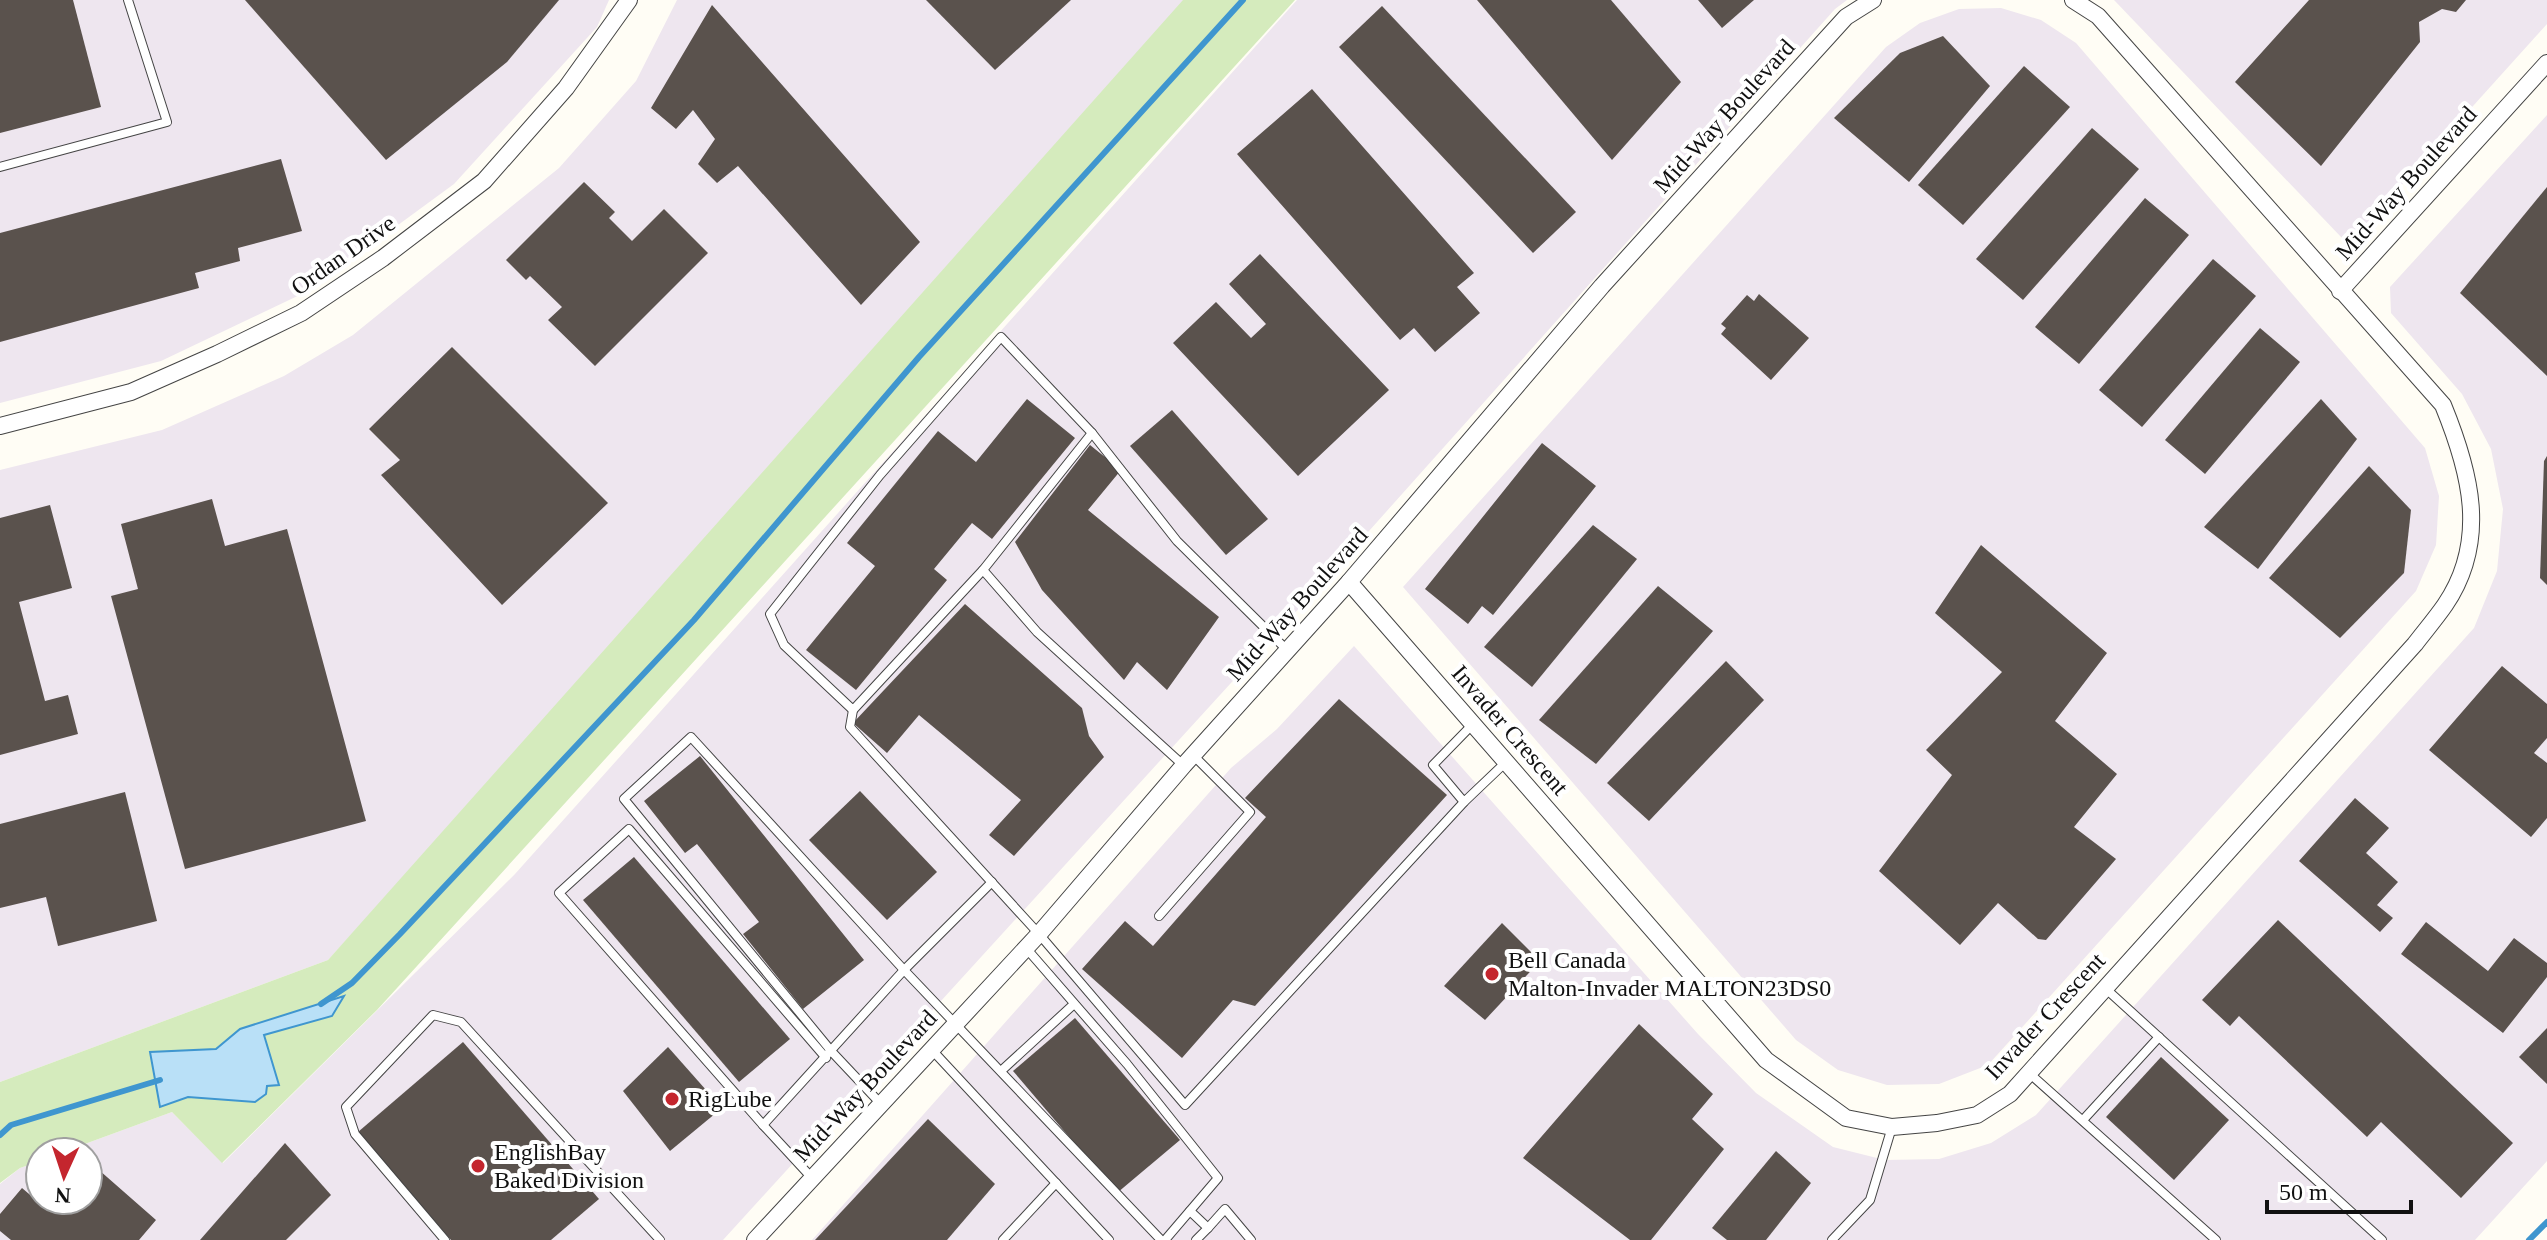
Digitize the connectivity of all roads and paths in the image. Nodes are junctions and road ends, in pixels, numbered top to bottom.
1 (128, 0) edge
2 (629, 0) edge
3 (1873, 0) edge
4 (2073, 0) edge
5 (2547, 63) edge
6 (0, 167) edge
7 (2340, 291) junction
8 (0, 426) edge
9 (1092, 433) junction
10 (983, 570) junction
11 (1349, 582) junction
12 (1288, 650) junction
13 (853, 710) junction
14 (1473, 724) junction
15 (1188, 760) junction
16 (1506, 762) junction
17 (1464, 802) junction
18 (992, 882) junction
19 (1159, 916) dead end
20 (1039, 934) junction
21 (1026, 948) junction
22 (904, 970) junction
23 (2105, 988) junction
24 (1074, 1004) junction
25 (956, 1023) junction
26 (2159, 1037) junction
27 (932, 1049) junction
28 (829, 1055) junction
29 (1001, 1071) junction
30 (2029, 1073) junction
31 (881, 1104) junction
32 (2083, 1120) junction
33 (763, 1125) junction
34 (1892, 1127) junction
35 (812, 1178) junction
36 (1056, 1183) junction
37 (1190, 1211) junction
38 (1208, 1228) junction
39 (445, 1240) edge
40 (660, 1240) edge
41 (755, 1240) edge
42 (1003, 1240) edge
43 (1109, 1240) edge
44 (1163, 1240) edge
45 (1196, 1240) edge
46 (1251, 1240) edge
47 (1832, 1240) edge
48 (2216, 1240) edge
49 (2382, 1240) edge

1 - 6 lane
2 - 8 street, Ordan Drive
3 - 11 street, Mid-Way Boulevard
4 - 7 street, Mid-Way Boulevard
5 - 7 street, Mid-Way Boulevard
7 - 23 street, Invader Crescent
9 - 10 lane
9 - 12 lane
9 - 13 lane
10 - 13 lane
10 - 15 lane
11 - 12 street, Mid-Way Boulevard
11 - 14 street, Invader Crescent
12 - 15 street, Mid-Way Boulevard
13 - 18 lane
14 - 16 street, Invader Crescent
14 - 17 lane
15 - 19 lane
15 - 20 street, Mid-Way Boulevard
16 - 17 lane
16 - 34 street, Invader Crescent
17 - 20 lane
18 - 20 lane
18 - 22 lane
20 - 21 street, Mid-Way Boulevard
21 - 24 lane
21 - 25 street, Mid-Way Boulevard
22 - 25 lane
22 - 28 lane
22 - 28 lane
23 - 26 lane
23 - 30 street, Invader Crescent
24 - 29 lane
24 - 37 lane
25 - 27 street, Mid-Way Boulevard
25 - 29 lane
26 - 32 lane
26 - 49 lane
27 - 31 street, Mid-Way Boulevard
27 - 36 lane
28 - 31 lane
28 - 33 lane
28 - 33 lane
29 - 44 lane
30 - 32 lane
30 - 34 street, Invader Crescent
31 - 35 street, Mid-Way Boulevard
32 - 48 lane
33 - 35 lane
34 - 47 lane
35 - 41 street, Mid-Way Boulevard
36 - 42 lane
36 - 43 lane
37 - 38 lane
37 - 44 lane
38 - 45 lane
38 - 46 lane
39 - 40 lane

